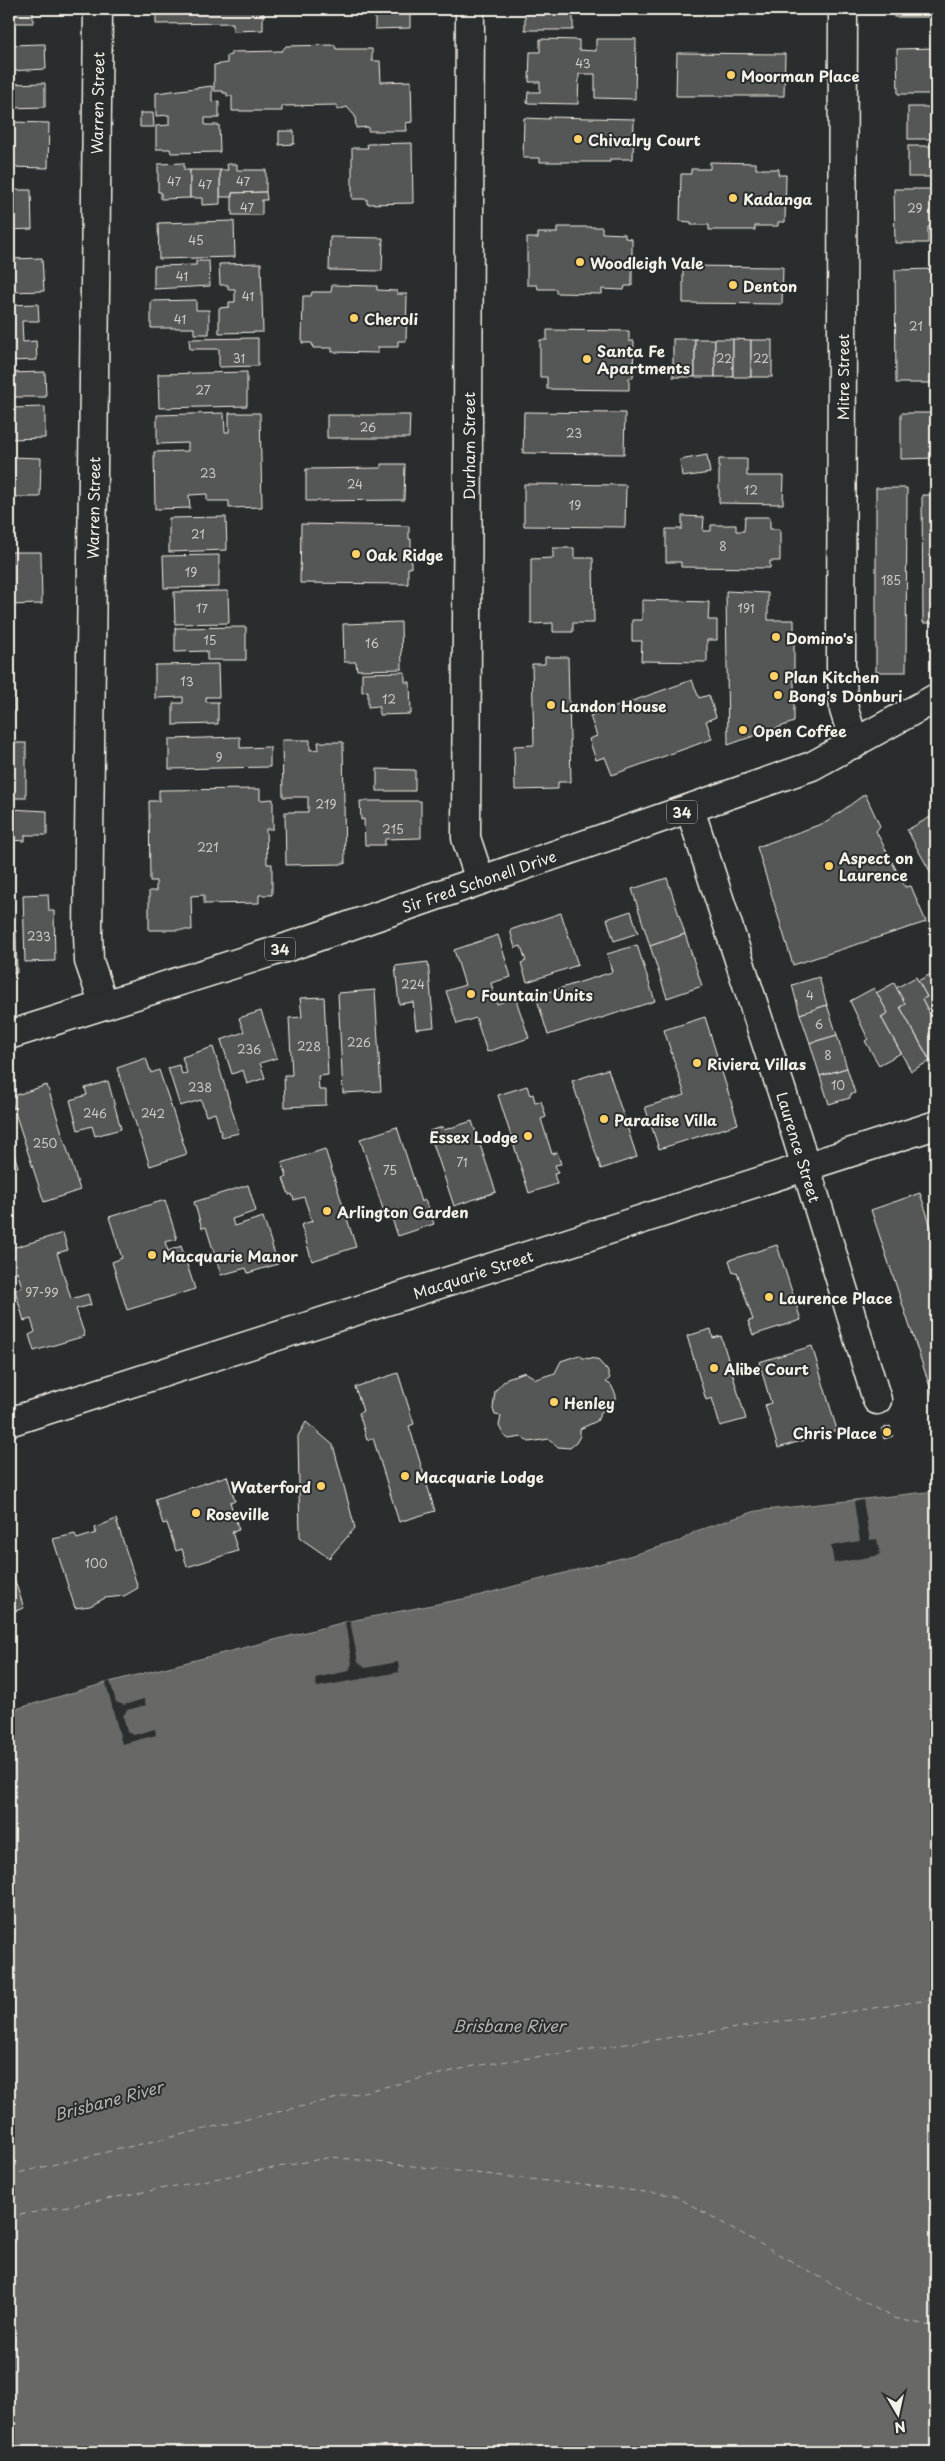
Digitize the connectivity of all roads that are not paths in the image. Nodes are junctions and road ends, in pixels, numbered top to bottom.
1 (98, 9) edge
2 (470, 9) edge
3 (843, 9) edge
4 (936, 698) edge
5 (855, 744) junction
6 (690, 809) junction
7 (480, 880) junction
8 (104, 1005) junction
9 (9, 1035) edge
10 (936, 1125) edge
11 (806, 1167) junction
12 (877, 1400) dead end
13 (9, 1422) edge

1 - 8 street, Warren Street
2 - 7 street, Durham Street
3 - 5 street, Mitre Street
4 - 5 street, Sir Fred Schonell Drive / 34
5 - 6 street, Sir Fred Schonell Drive / 34
6 - 7 street, Sir Fred Schonell Drive / 34
6 - 11 street, Laurence Street
7 - 8 street, Sir Fred Schonell Drive / 34
8 - 9 street, Sir Fred Schonell Drive / 34
10 - 11 street, Macquarie Street
11 - 12 street, Laurence Street
11 - 13 street, Macquarie Street

